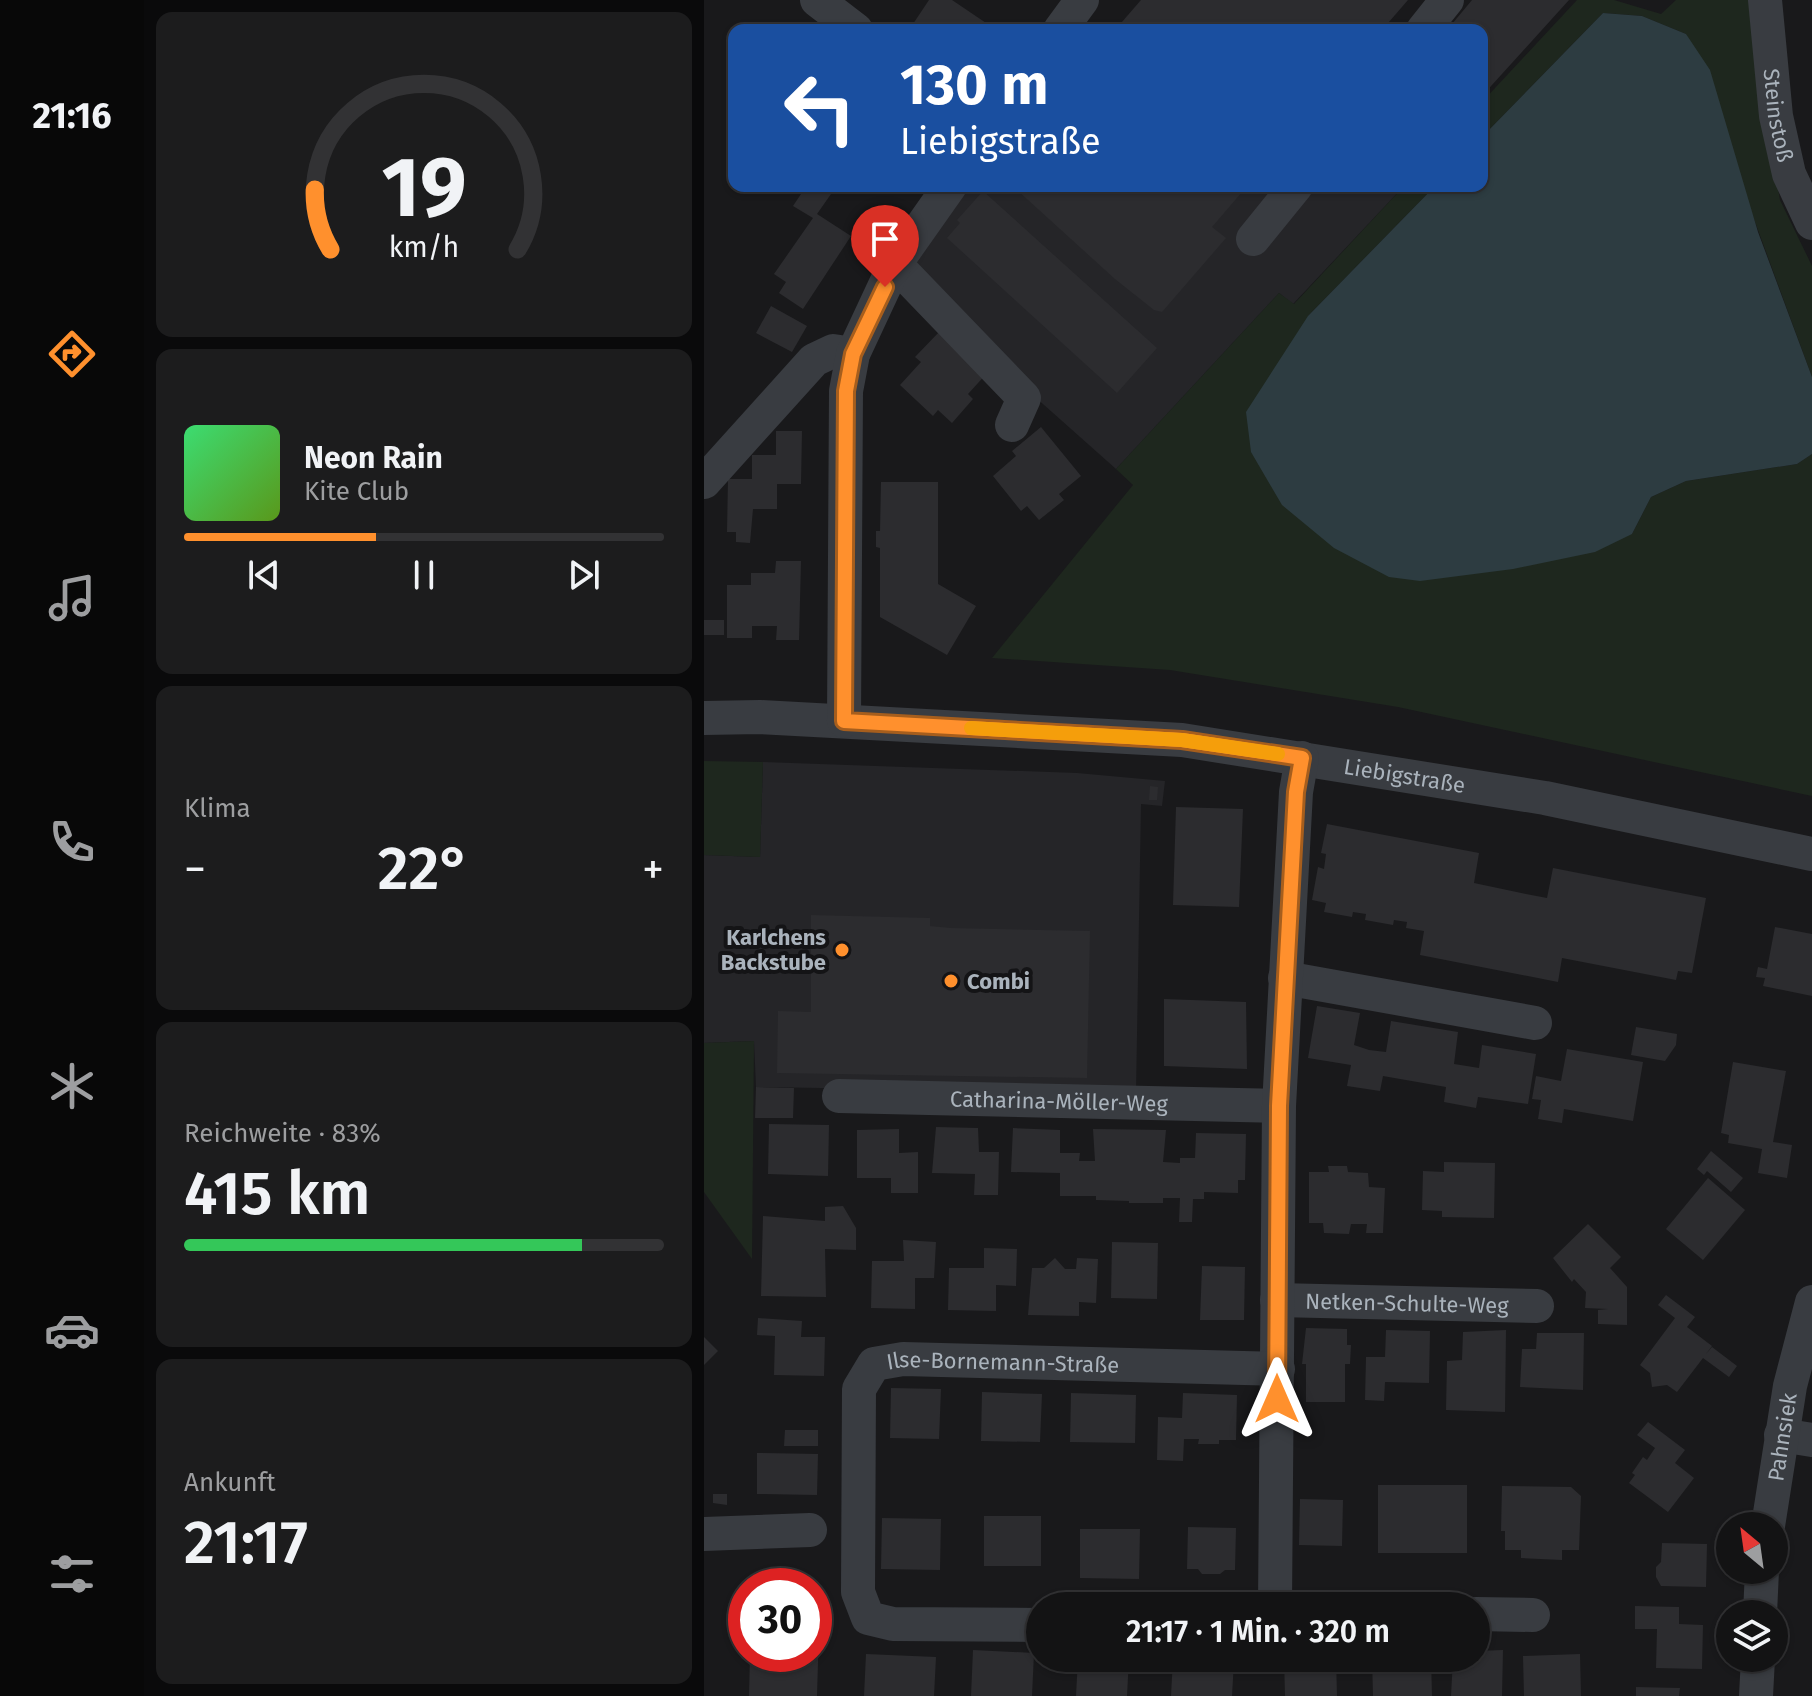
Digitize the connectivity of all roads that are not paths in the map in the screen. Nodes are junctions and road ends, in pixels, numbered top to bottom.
1 (817, 0) edge
2 (1082, 0) edge
3 (1447, 0) edge
4 (1765, 0) edge
5 (852, 18) edge
6 (1064, 24) edge
7 (1428, 24) edge
8 (946, 192) edge
9 (1291, 192) edge
10 (1812, 223) edge
11 (1253, 239) dead end
12 (895, 264) junction
13 (853, 354) junction
14 (1012, 425) dead end
15 (704, 482) edge
16 (704, 718) edge
17 (844, 721) junction
18 (1302, 758) junction
19 (1812, 854) edge
20 (1285, 978) junction
21 (1535, 1023) dead end
22 (839, 1096) dead end
23 (1279, 1106) junction
24 (1277, 1300) junction
25 (1812, 1302) edge
26 (1537, 1306) dead end
27 (1278, 1369) junction
28 (1801, 1388) edge
29 (1797, 1438) edge
30 (1773, 1512) edge
31 (810, 1530) dead end
32 (704, 1534) edge
33 (1275, 1592) edge
34 (1490, 1614) edge
35 (1533, 1615) dead end
36 (1026, 1625) edge
37 (1757, 1672) edge
38 (1756, 1696) edge

1 - 5 street
2 - 6 street
3 - 7 street
4 - 10 street, Steinstoß
8 - 12 street
9 - 11 street
12 - 13 street
12 - 14 street
13 - 15 street
13 - 17 street
16 - 17 street, Liebigstraße
17 - 18 street, Liebigstraße
18 - 19 street, Liebigstraße
18 - 20 street
20 - 21 street
20 - 23 street
22 - 23 street, Catharina-Möller-Weg
23 - 24 street
24 - 26 street, Netken-Schulte-Weg
24 - 27 street
25 - 28 street, Pahnsiek
27 - 33 street
27 - 36 street, Ilse-Bornemann-Straße
28 - 29 street, Pahnsiek
29 - 30 street, Pahnsiek
31 - 32 street
34 - 35 street
37 - 38 street

